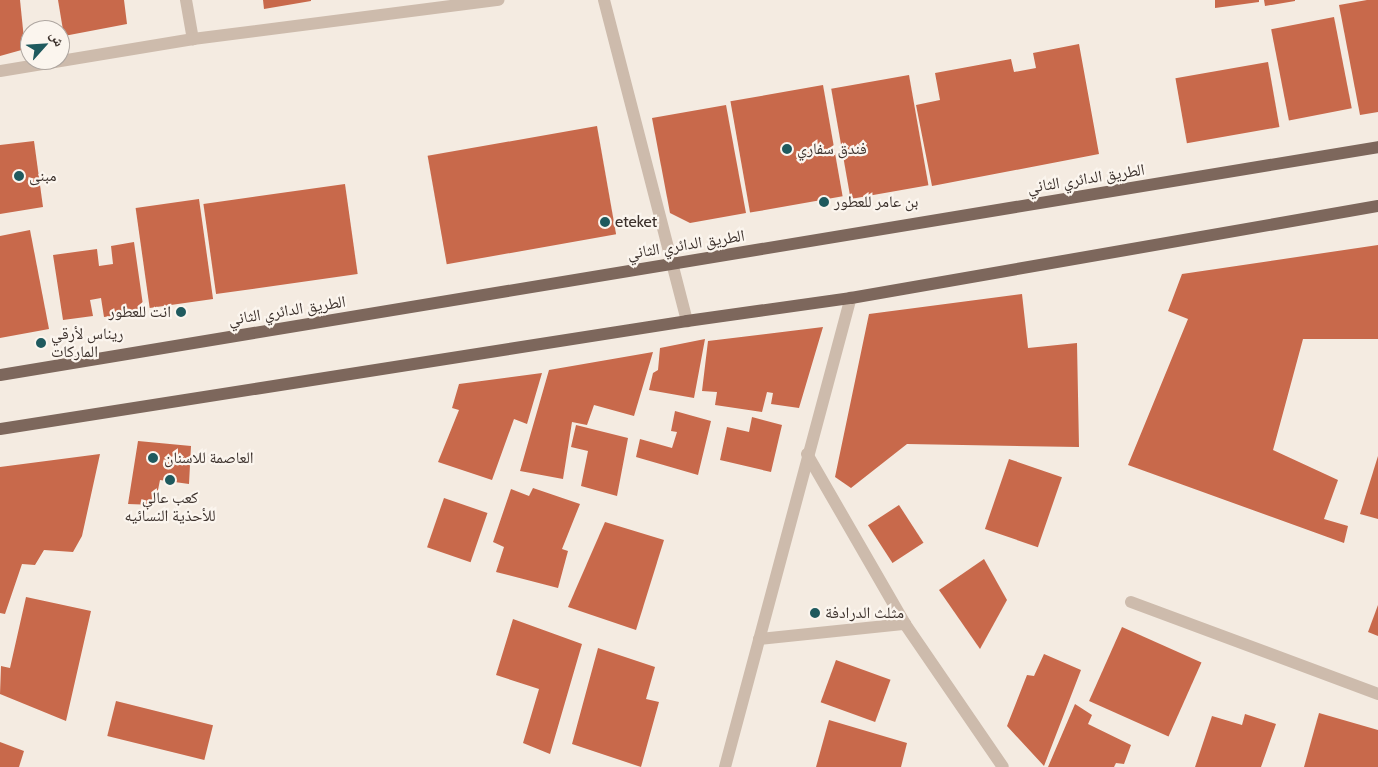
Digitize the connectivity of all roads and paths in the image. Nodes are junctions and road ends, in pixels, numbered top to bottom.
1 (186, 0) edge
2 (499, 0) edge
3 (604, 0) edge
4 (193, 39) junction
5 (0, 71) edge
6 (1378, 147) edge
7 (1378, 206) edge
8 (673, 264) junction
9 (851, 298) junction
10 (687, 321) junction
11 (0, 375) edge
12 (0, 429) edge
13 (807, 454) junction
14 (1131, 602) dead end
15 (905, 624) junction
16 (759, 639) junction
17 (1378, 694) edge
18 (725, 767) edge
19 (1003, 767) edge

1 - 4 street
2 - 4 street
3 - 8 street
4 - 5 street
6 - 8 main road, الطريق الدائري الثاني
7 - 9 main road
8 - 10 street
8 - 11 main road, الطريق الدائري الثاني
9 - 10 main road
9 - 13 street
10 - 12 main road
13 - 15 street
13 - 16 street
14 - 17 street
15 - 16 street
15 - 19 street
16 - 18 street

